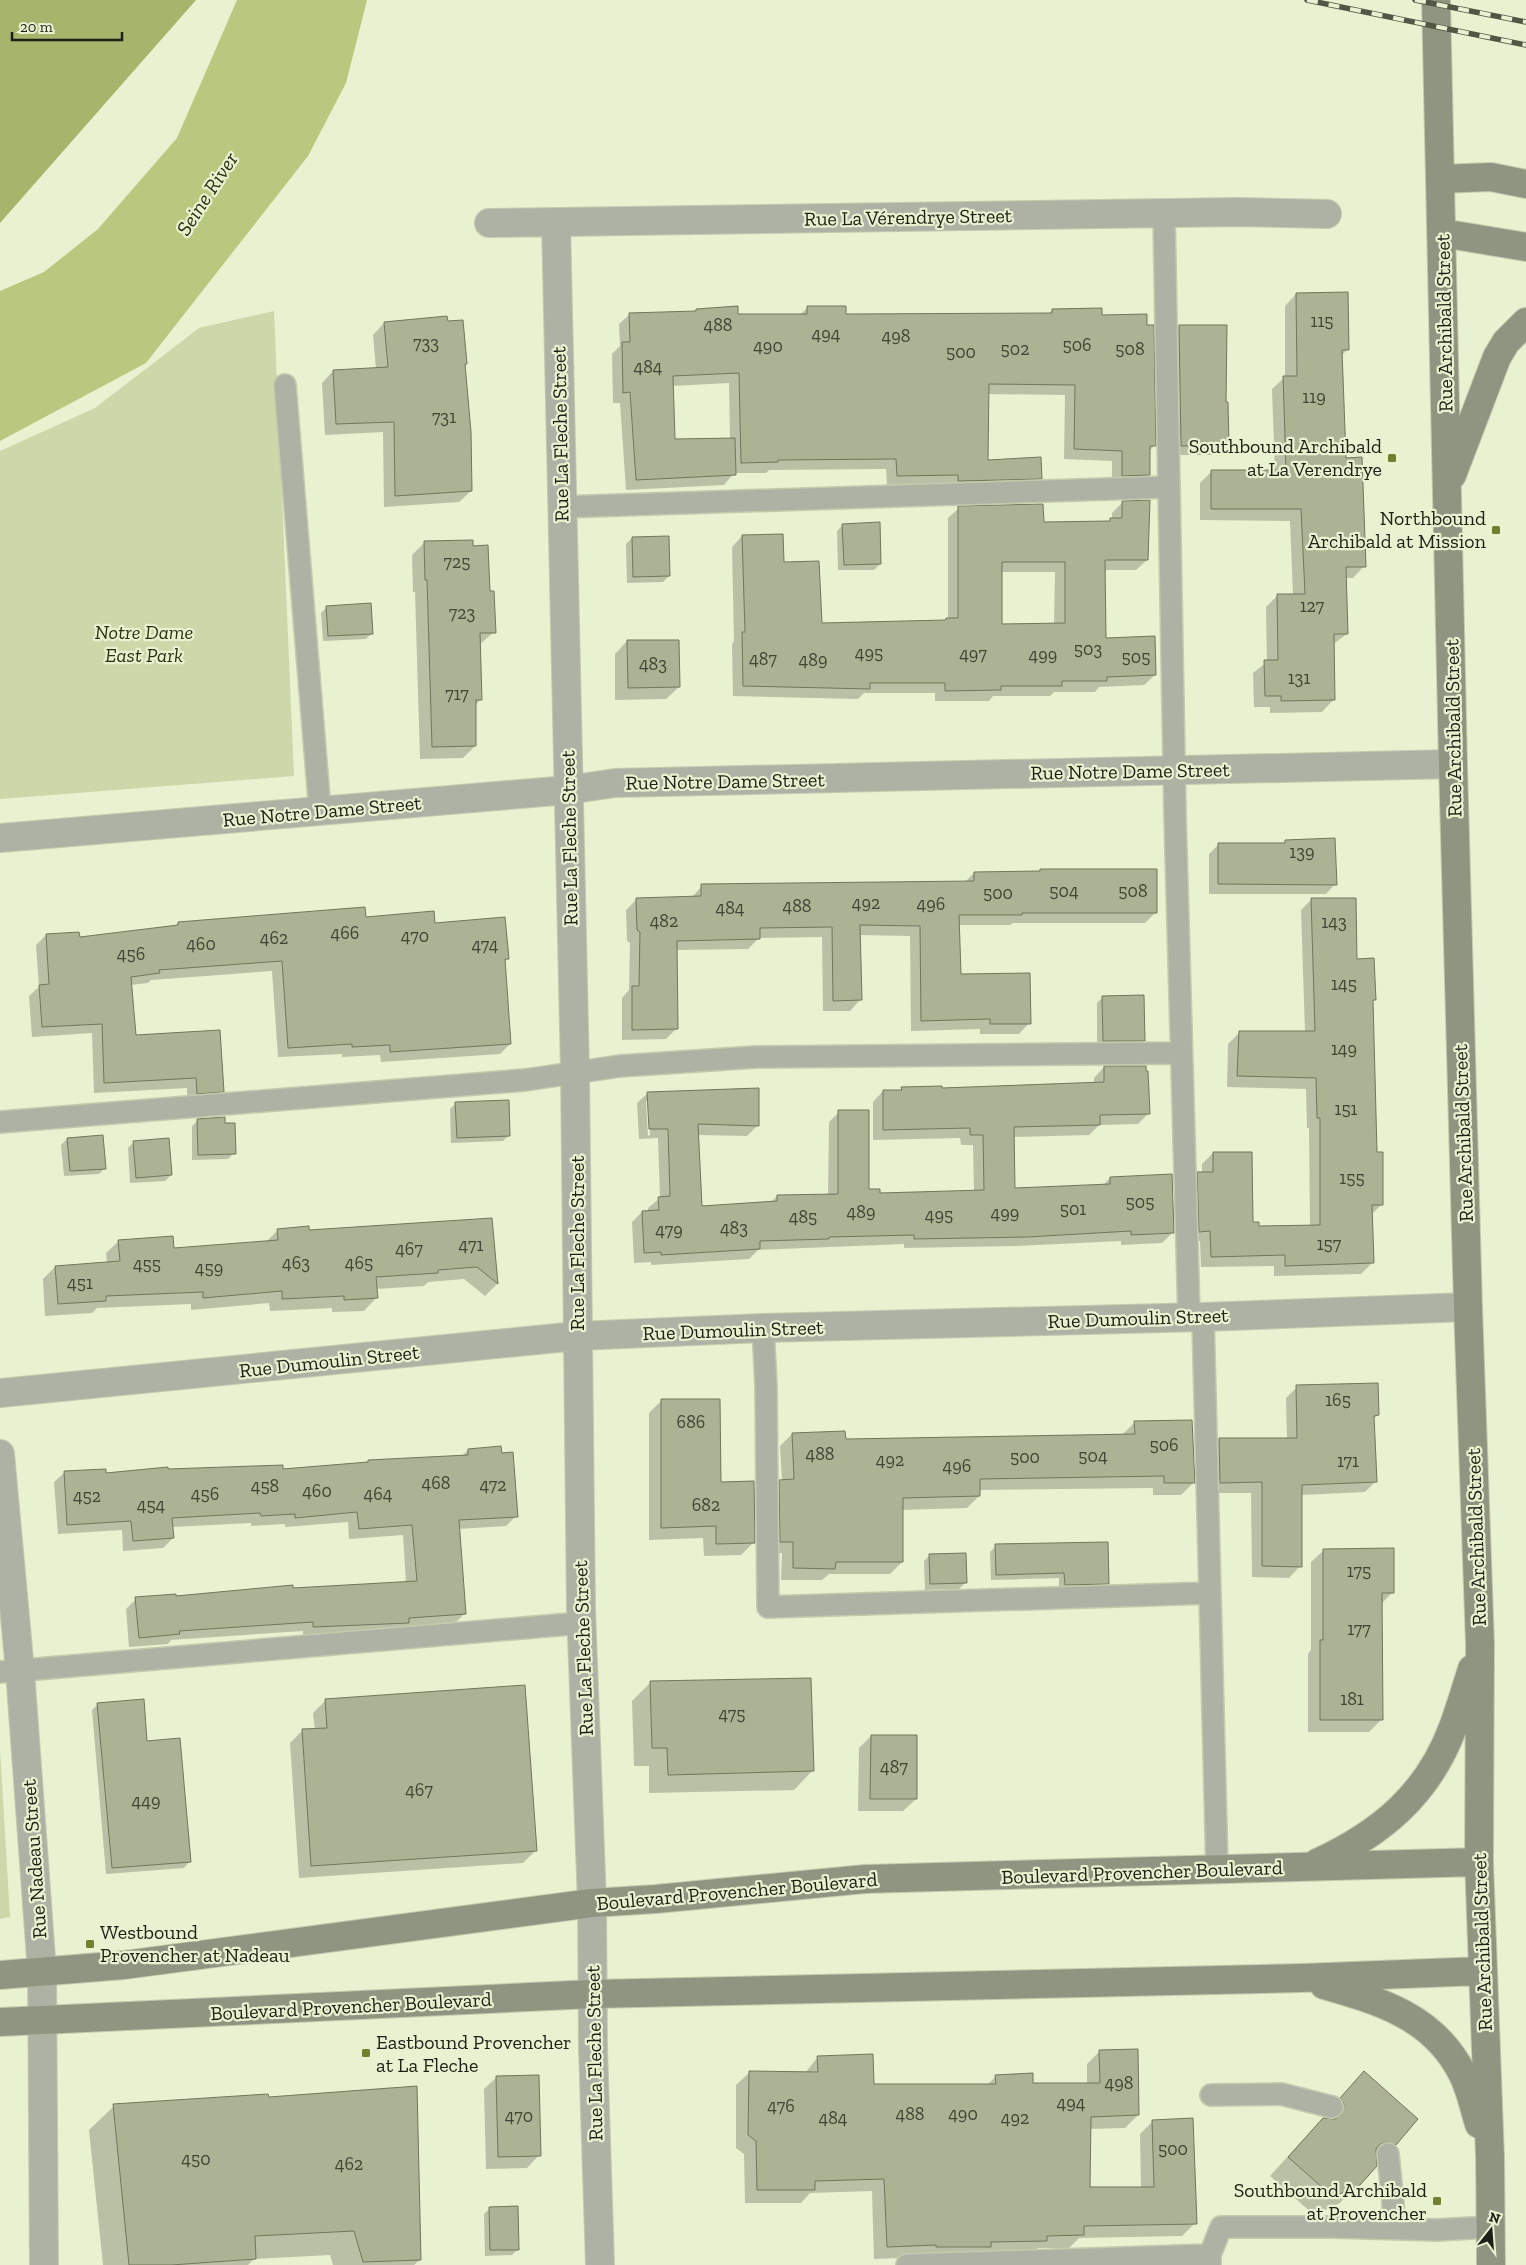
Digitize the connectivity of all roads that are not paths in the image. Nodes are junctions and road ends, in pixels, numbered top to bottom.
1 (1436, 0) edge
2 (1440, 178) junction
3 (1526, 184) edge
4 (1164, 213) junction
5 (1327, 214) dead end
6 (556, 222) junction
7 (489, 223) dead end
8 (1442, 233) junction
9 (1526, 247) edge
10 (1526, 322) edge
11 (285, 385) dead end
12 (1169, 486) junction
13 (1447, 488) junction
14 (561, 507) junction
15 (1453, 764) junction
16 (1175, 770) junction
17 (568, 790) junction
18 (320, 811) junction
19 (0, 838) edge
20 (1181, 1053) junction
21 (575, 1072) junction
22 (0, 1122) edge
23 (1468, 1307) junction
24 (1196, 1317) junction
25 (763, 1328) junction
26 (577, 1336) junction
27 (0, 1393) edge
28 (0, 1454) edge
29 (1210, 1593) junction
30 (582, 1623) junction
31 (1480, 1644) junction
32 (10, 1671) edge
33 (1479, 1862) junction
34 (1306, 1868) junction
35 (1217, 1870) junction
36 (592, 1903) junction
37 (1482, 1971) junction
38 (42, 1972) junction
39 (0, 1975) edge
40 (1301, 1978) junction
41 (593, 1994) junction
42 (42, 2019) junction
43 (0, 2022) edge
44 (1211, 2095) dead end
45 (1332, 2107) dead end
46 (1388, 2154) dead end
47 (1490, 2157) junction
48 (1490, 2227) junction
49 (1394, 2228) junction
50 (1210, 2260) edge
51 (44, 2265) edge
52 (600, 2265) edge
53 (908, 2265) edge
54 (1491, 2265) edge

1 - 2 main road, Rue Archibald Street
2 - 3 main road
2 - 8 main road, Rue Archibald Street
4 - 5 street, Rue La Vérendrye Street
4 - 6 street, Rue La Vérendrye Street
4 - 12 lane
6 - 7 street, Rue La Vérendrye Street
6 - 14 street, Rue La Fleche Street
8 - 9 main road
8 - 13 main road, Rue Archibald Street
10 - 13 main road
11 - 18 lane
12 - 14 lane
12 - 16 lane
13 - 15 main road, Rue Archibald Street
14 - 17 street, Rue La Fleche Street
15 - 16 street, Rue Notre Dame Street
15 - 23 main road, Rue Archibald Street
16 - 17 street, Rue Notre Dame Street
16 - 20 lane
17 - 18 street, Rue Notre Dame Street
17 - 21 street, Rue La Fleche Street
18 - 19 street, Rue Notre Dame Street
20 - 21 lane
20 - 24 lane
21 - 22 lane
21 - 26 street, Rue La Fleche Street
23 - 24 street, Rue Dumoulin Street
23 - 31 main road, Rue Archibald Street
24 - 25 street, Rue Dumoulin Street
24 - 29 lane
25 - 26 street, Rue Dumoulin Street
25 - 29 lane
26 - 27 street, Rue Dumoulin Street
26 - 30 street, Rue La Fleche Street
28 - 32 street, Rue Nadeau Street
29 - 35 lane
30 - 32 lane
30 - 36 street, Rue La Fleche Street
31 - 33 main road, Rue Archibald Street
31 - 34 main road
32 - 38 street, Rue Nadeau Street
33 - 34 main road, Boulevard Provencher Boulevard
33 - 37 main road, Rue Archibald Street
34 - 35 main road, Boulevard Provencher Boulevard
35 - 36 main road, Boulevard Provencher Boulevard
36 - 38 main road, Boulevard Provencher Boulevard
36 - 41 street, Rue La Fleche Street
37 - 40 main road, Boulevard Provencher Boulevard
37 - 47 main road, Rue Archibald Street
38 - 39 main road, Boulevard Provencher Boulevard
38 - 42 street, Rue Nadeau Street
40 - 41 main road, Boulevard Provencher Boulevard
40 - 47 main road
41 - 42 main road, Boulevard Provencher Boulevard
41 - 52 street, Rue La Fleche Street
42 - 43 main road, Boulevard Provencher Boulevard
42 - 51 street, Rue Nadeau Street
44 - 45 lane
46 - 49 lane
47 - 48 main road, Rue Archibald Street
48 - 49 lane
48 - 54 main road, Rue Archibald Street
49 - 50 lane
50 - 53 lane

